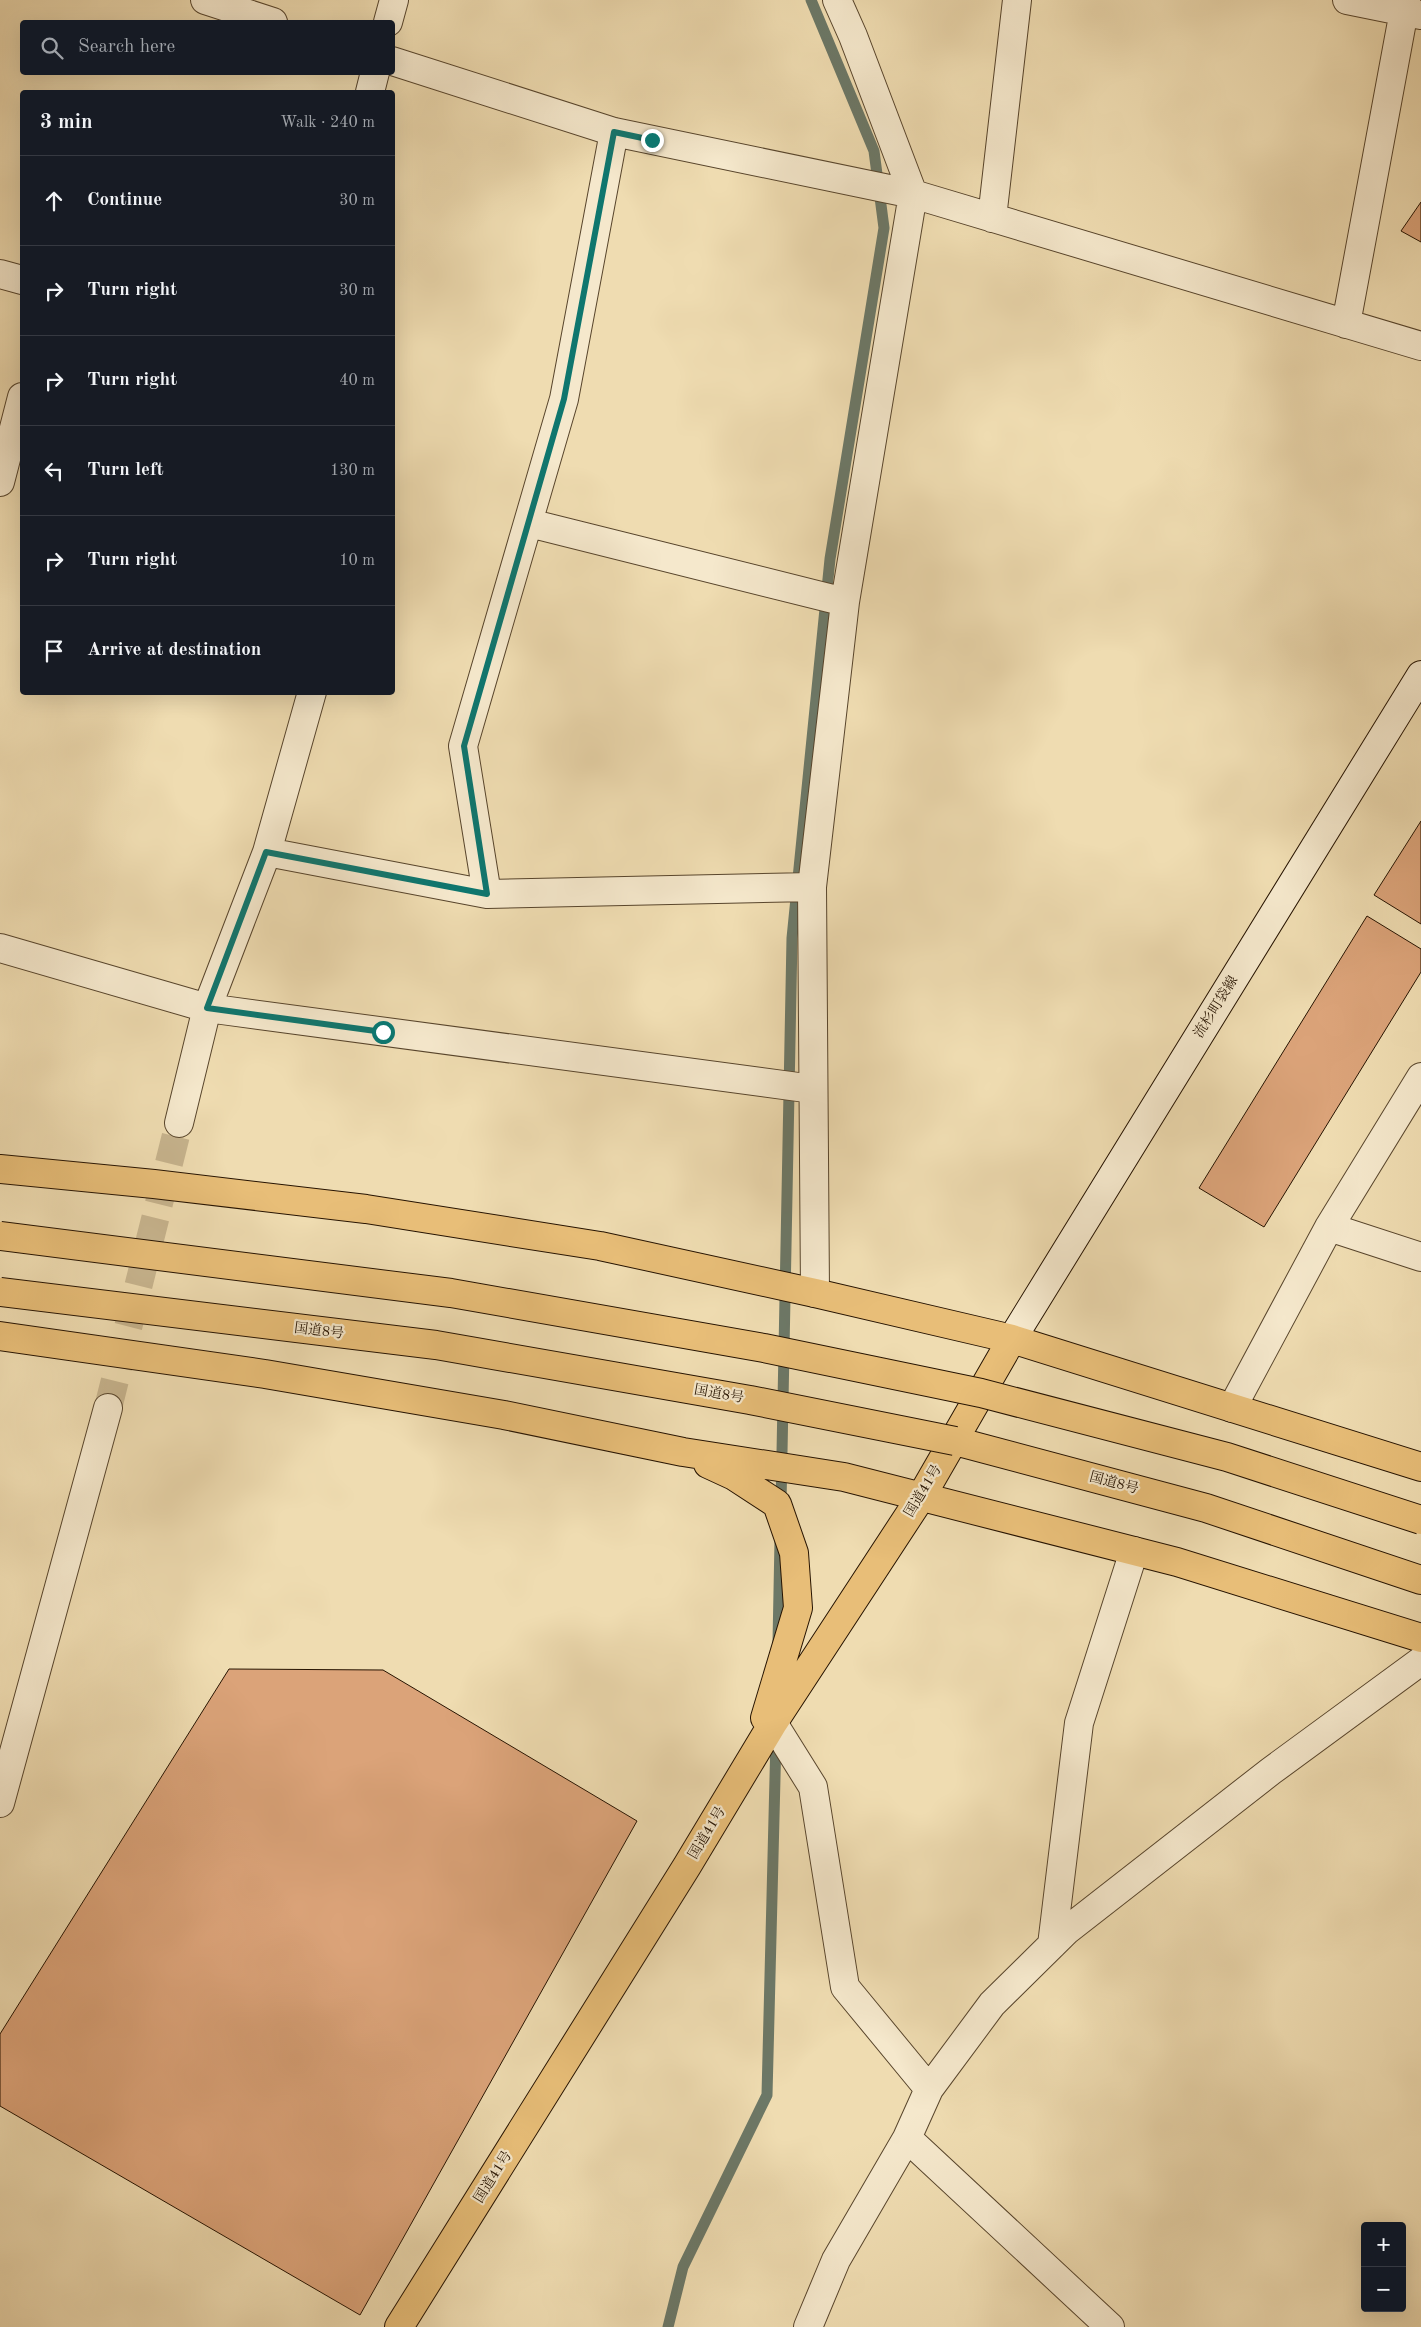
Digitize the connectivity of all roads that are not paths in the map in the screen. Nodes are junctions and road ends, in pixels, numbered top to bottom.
1 (205, 0) edge
2 (394, 0) edge
3 (837, 0) edge
4 (1017, 0) edge
5 (1346, 0) edge
6 (1410, 9) edge
7 (268, 20) edge
8 (389, 20) edge
9 (395, 62) edge
10 (374, 75) edge
11 (370, 90) edge
12 (614, 132) junction
13 (913, 194) junction
14 (992, 218) junction
15 (0, 274) edge
16 (20, 279) edge
17 (1346, 324) junction
18 (1421, 346) edge
19 (20, 406) edge
20 (0, 482) edge
21 (528, 523) junction
22 (845, 602) junction
23 (1421, 675) edge
24 (311, 695) edge
25 (266, 852) junction
26 (812, 886) junction
27 (487, 894) junction
28 (0, 948) edge
29 (207, 1008) junction
30 (1421, 1078) edge
31 (813, 1089) junction
32 (179, 1123) tunnel mouth
33 (0, 1169) edge
34 (1329, 1227) junction
35 (0, 1236) edge
36 (1421, 1257) edge
37 (0, 1292) edge
38 (815, 1293) junction
39 (0, 1336) edge
40 (1012, 1339) junction
41 (108, 1408) tunnel mouth
42 (1232, 1408) junction
43 (683, 1452) junction
44 (1421, 1467) edge
45 (921, 1496) junction
46 (1421, 1520) edge
47 (1134, 1551) junction
48 (1421, 1580) edge
49 (1421, 1638) edge
50 (1421, 1661) edge
51 (773, 1723) junction
52 (756, 1750) junction
53 (0, 1803) edge
54 (1052, 1944) junction
55 (929, 2089) junction
56 (907, 2138) junction
57 (399, 2327) edge
58 (808, 2327) edge
59 (1110, 2327) edge

1 - 7 street
2 - 8 street
3 - 13 street
4 - 14 street
5 - 6 street
6 - 17 street
9 - 12 street
10 - 11 street
12 - 13 street
12 - 21 street
13 - 14 street
13 - 22 street
14 - 17 street
15 - 16 street
17 - 18 street
19 - 20 street
21 - 22 street
21 - 27 street
22 - 26 street
23 - 40 street, 流杉町袋線
24 - 25 street
25 - 27 street
25 - 29 street
26 - 27 street
26 - 31 street
28 - 29 street
29 - 31 street
29 - 32 street
30 - 34 street
31 - 38 street
33 - 38 highway
34 - 36 street
34 - 42 street
35 - 46 highway, bridge
37 - 48 highway, 国道8号, bridge
38 - 40 highway
39 - 43 highway
40 - 42 highway
40 - 45 highway, 国道41号
41 - 53 street
42 - 44 highway
43 - 45 highway
43 - 52 highway
45 - 47 highway
45 - 51 highway, 国道41号
47 - 49 highway
47 - 54 street
50 - 54 street
51 - 52 highway, 国道41号
51 - 55 street
52 - 57 highway, 国道41号
54 - 55 street
55 - 56 street
56 - 58 street
56 - 59 street

